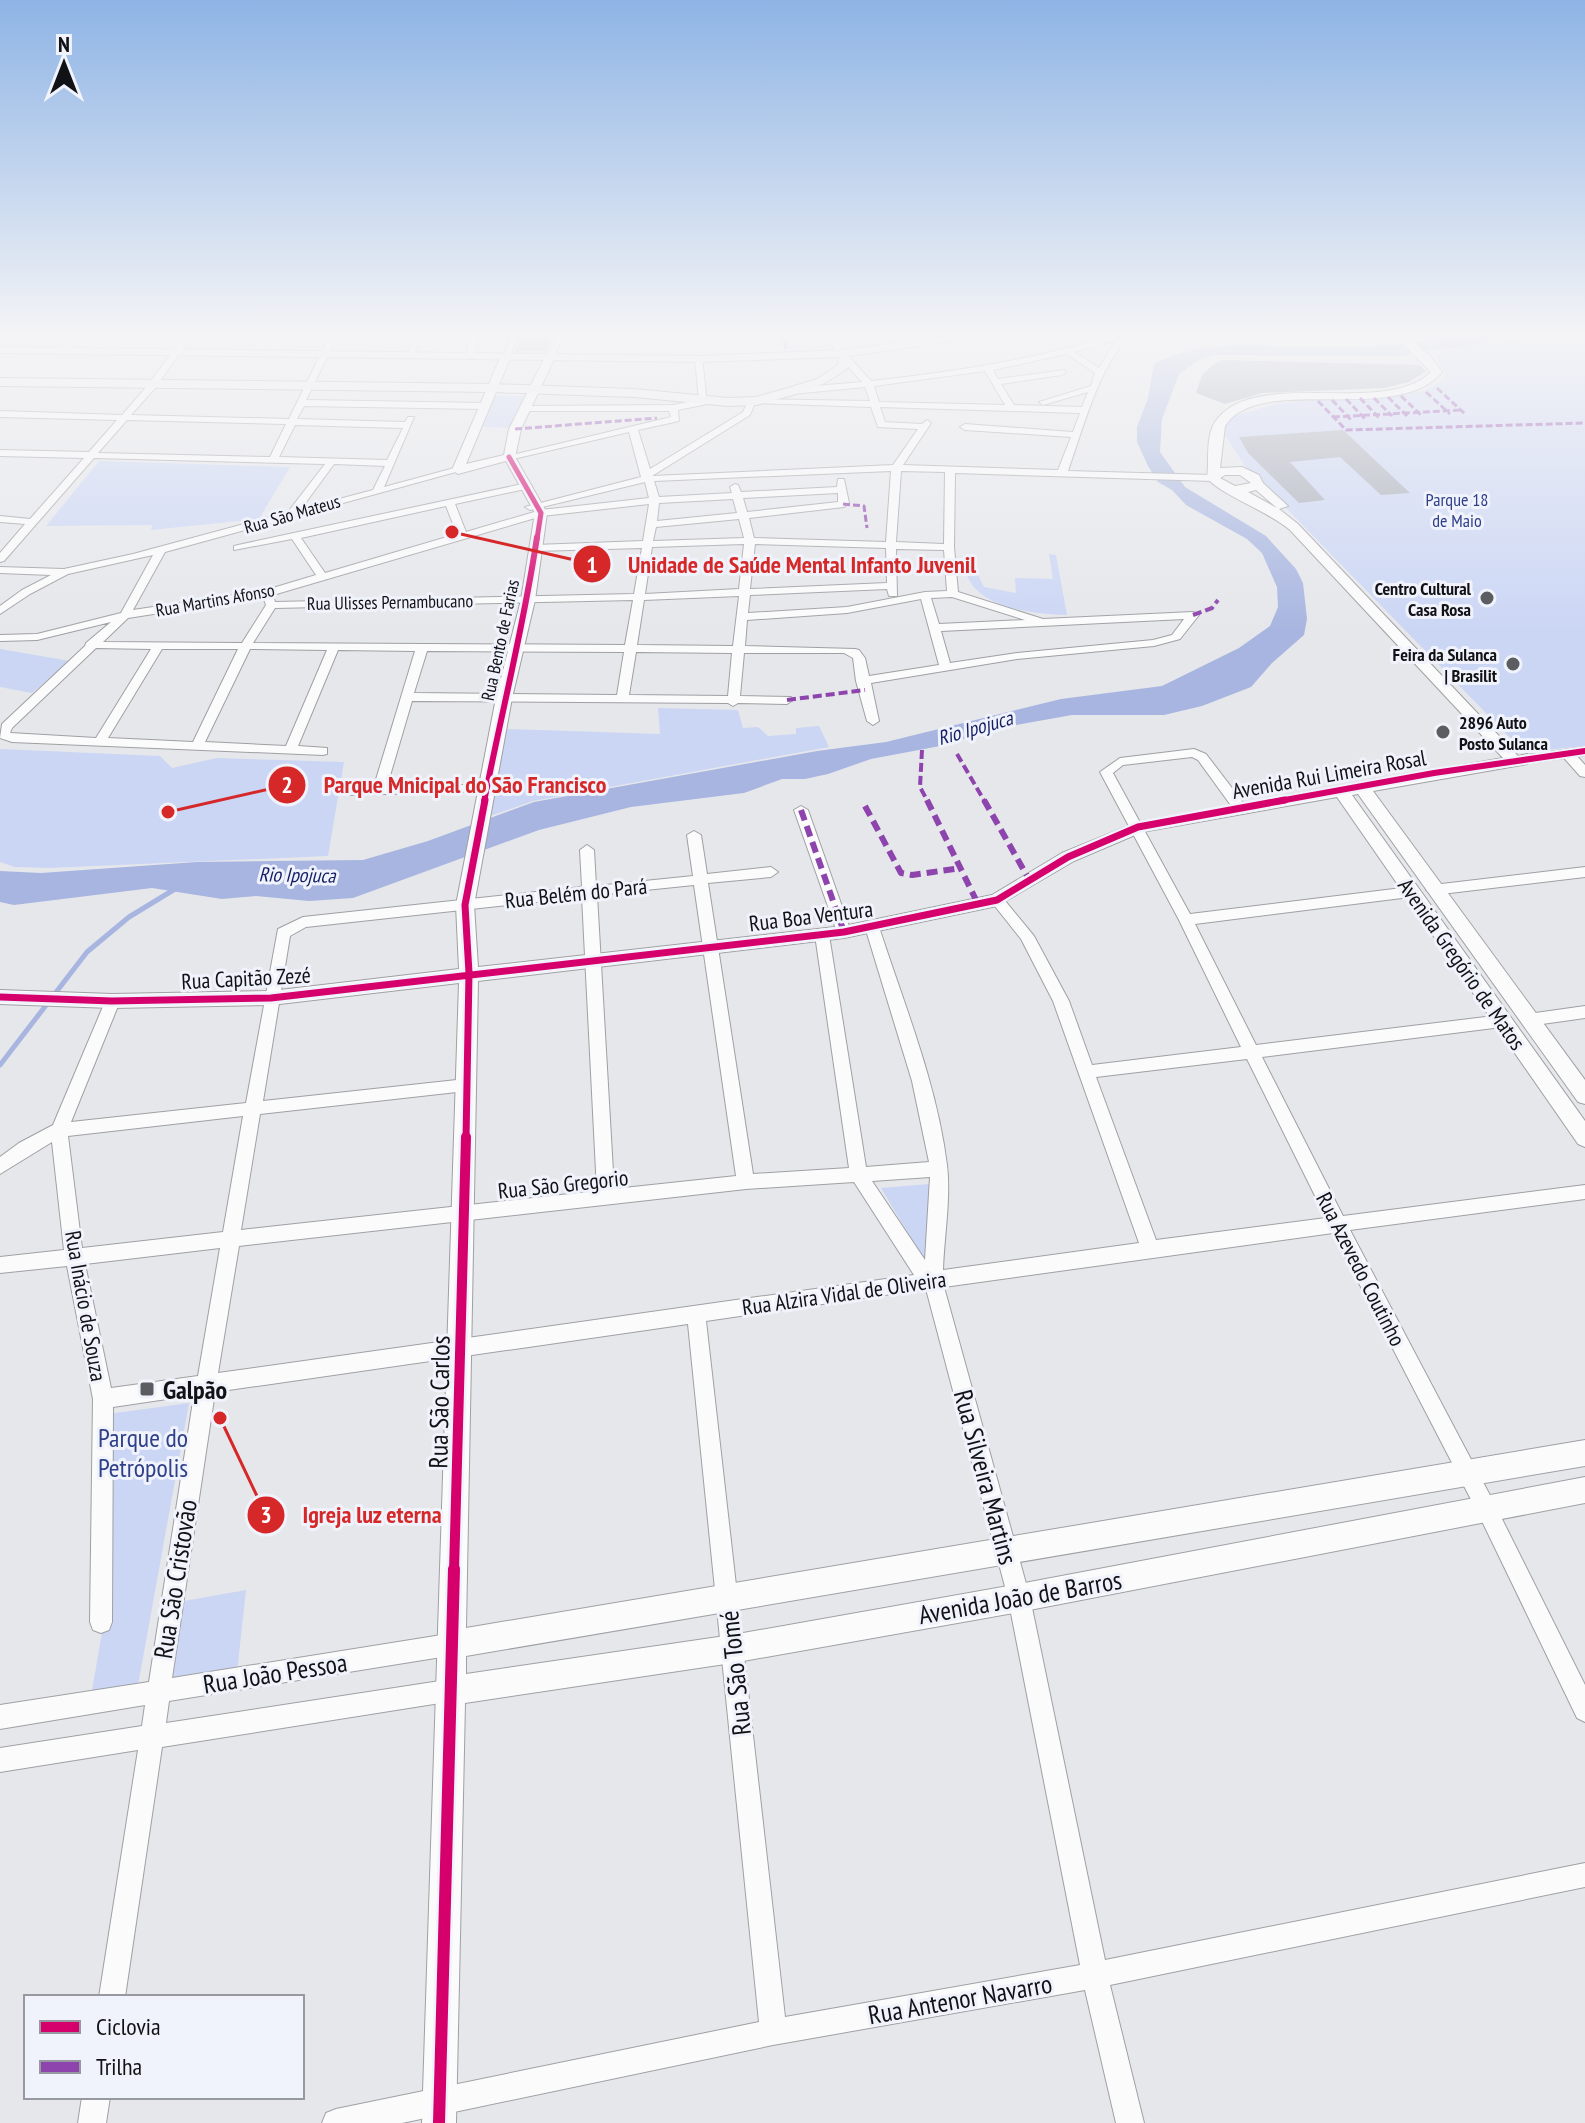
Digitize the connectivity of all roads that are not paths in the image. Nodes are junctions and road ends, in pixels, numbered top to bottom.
1 (112, 432) edge
2 (287, 432) edge
3 (404, 432) edge
4 (473, 432) edge
5 (514, 432) edge
6 (619, 432) edge
7 (634, 432) edge
8 (717, 432) edge
9 (920, 432) edge
10 (1034, 432) edge
11 (1075, 432) edge
12 (1218, 432) joint
13 (1074, 435) junction
14 (0, 453) edge
15 (90, 456) junction
16 (509, 457) junction
17 (273, 460) junction
18 (331, 462) junction
19 (389, 463) junction
20 (896, 468) junction
21 (950, 469) junction
22 (458, 470) junction
23 (840, 471) junction
24 (1062, 473) junction
25 (731, 475) junction
26 (1213, 476) junction
27 (646, 477) junction
28 (1252, 479) junction
29 (527, 486) junction
30 (1232, 489) junction
31 (378, 490) junction
32 (842, 490) junction
33 (738, 496) junction
34 (655, 500) junction
35 (450, 503) junction
36 (540, 508) junction
37 (293, 513) junction
38 (744, 516) junction
39 (0, 519) edge
40 (33, 522) junction
41 (650, 525) junction
42 (467, 532) junction
43 (295, 536) junction
44 (750, 541) junction
45 (646, 545) junction
46 (891, 546) junction
47 (949, 547) junction
48 (238, 548) dead end
49 (535, 548) junction
50 (161, 550) junction
51 (0, 559) edge
52 (0, 570) edge
53 (65, 572) junction
54 (322, 577) junction
55 (892, 586) junction
56 (746, 592) junction
57 (953, 594) junction
58 (925, 595) junction
59 (641, 597) junction
60 (269, 599) junction
61 (893, 599) junction
62 (528, 600) junction
63 (0, 611) edge
64 (125, 615) junction
65 (743, 617) junction
66 (1039, 621) junction
67 (933, 628) junction
68 (37, 637) junction
69 (0, 638) edge
70 (91, 645) junction
71 (158, 646) junction
72 (245, 647) junction
73 (334, 647) junction
74 (422, 648) junction
75 (514, 649) junction
76 (629, 649) junction
77 (737, 650) junction
78 (945, 666) junction
79 (862, 681) junction
80 (407, 697) junction
81 (504, 698) junction
82 (622, 699) junction
83 (787, 700) dead end
84 (733, 702) junction
85 (873, 721) dead end
86 (100, 741) junction
87 (198, 744) junction
88 (291, 748) junction
89 (323, 751) dead end
90 (1585, 751) edge
91 (1567, 753) junction
92 (1521, 760) junction
93 (1585, 773) edge
94 (1361, 786) junction
95 (463, 788) dead end
96 (379, 790) junction
97 (1340, 790) junction
98 (346, 791) dead end
99 (1240, 808) junction
100 (801, 810) dead end
101 (1138, 827) junction
102 (694, 835) dead end
103 (587, 850) dead end
104 (771, 872) dead end
105 (1585, 872) edge
106 (470, 874) joint
107 (700, 879) junction
108 (589, 890) junction
109 (1433, 890) junction
110 (1410, 892) junction
111 (997, 900) junction
112 (465, 905) junction
113 (1186, 920) junction
114 (872, 927) junction
115 (287, 928) joint
116 (844, 932) junction
117 (822, 935) junction
118 (709, 946) junction
119 (592, 959) junction
120 (469, 973) junction
121 (0, 997) edge
122 (271, 998) junction
123 (112, 1001) junction
124 (1585, 1012) edge
125 (1528, 1020) junction
126 (1502, 1021) junction
127 (1253, 1053) junction
128 (1088, 1072) junction
129 (466, 1085) junction
130 (1585, 1096) edge
131 (252, 1110) junction
132 (59, 1130) junction
133 (1585, 1138) edge
134 (0, 1167) edge
135 (939, 1169) junction
136 (859, 1175) junction
137 (746, 1182) junction
138 (1585, 1192) edge
139 (606, 1197) junction
140 (464, 1213) junction
141 (1337, 1223) junction
142 (230, 1237) junction
143 (1150, 1249) junction
144 (74, 1255) junction
145 (0, 1265) edge
146 (931, 1281) junction
147 (696, 1314) junction
148 (460, 1349) junction
149 (206, 1384) junction
150 (103, 1399) junction
151 (1585, 1453) edge
152 (1467, 1472) junction
153 (1585, 1490) edge
154 (1486, 1508) junction
155 (1007, 1553) junction
156 (1019, 1598) junction
157 (728, 1600) junction
158 (101, 1622) dead end
159 (454, 1644) junction
160 (732, 1649) junction
161 (453, 1690) junction
162 (158, 1692) junction
163 (1585, 1710) edge
164 (0, 1717) edge
165 (153, 1734) junction
166 (0, 1760) edge
167 (1585, 1875) edge
168 (1095, 1975) junction
169 (112, 1995) edge
170 (773, 2032) junction
171 (96, 2099) edge
172 (440, 2112) edge
173 (92, 2123) edge
174 (336, 2123) edge
175 (1130, 2123) edge

1 - 15 street
2 - 17 street
3 - 19 street
4 - 22 street
5 - 16 street
6 - 16 street, Rua São Mateus
7 - 27 street
8 - 27 street, Rua Martins Afonso
9 - 20 street
10 - 13 street
11 - 13 street
12 - 26 street
12 - 28 street
13 - 24 street
14 - 15 street
15 - 17 street
15 - 40 street
16 - 22 street, Rua São Mateus
16 - 29 street
17 - 18 street
18 - 19 street
18 - 37 street
19 - 31 street
20 - 21 street
20 - 23 street
20 - 46 street
21 - 24 street
21 - 47 street
22 - 31 street, Rua São Mateus
23 - 25 street
23 - 32 street
24 - 26 street
25 - 27 street
25 - 33 street
26 - 28 street
26 - 30 street
27 - 34 street
27 - 36 street, Rua Martins Afonso
28 - 30 street
28 - 92 street
29 - 35 street
29 - 36 street
30 - 92 street
31 - 37 street, Rua São Mateus
32 - 33 street
32 - 38 street
33 - 34 street
33 - 38 street
34 - 36 street
34 - 41 street
35 - 42 street
35 - 43 street
36 - 42 street, Rua Martins Afonso
36 - 49 street, Rua Bento de Farias
37 - 50 street, Rua São Mateus
38 - 41 street
38 - 44 street
39 - 40 street
40 - 51 street
41 - 45 street
42 - 54 street, Rua Martins Afonso
43 - 48 street
43 - 54 street
44 - 45 street
44 - 46 street
44 - 56 street
45 - 49 street
45 - 59 street
46 - 47 street
46 - 55 street
47 - 57 street
49 - 62 street, Rua Bento de Farias
50 - 53 street, Rua São Mateus
50 - 64 street
52 - 53 street
53 - 63 street, Rua São Mateus
54 - 60 street, Rua Martins Afonso
55 - 56 street, Rua Ulisses Pernambucano
55 - 61 street
56 - 59 street, Rua Ulisses Pernambucano
56 - 65 street
57 - 58 street
57 - 66 street
58 - 61 street
58 - 67 street
59 - 62 street, Rua Ulisses Pernambucano
59 - 76 street
60 - 62 street, Rua Ulisses Pernambucano
60 - 64 street, Rua Martins Afonso
60 - 72 street
61 - 65 street
62 - 75 street, Rua Bento de Farias
64 - 68 street, Rua Martins Afonso
64 - 70 street
65 - 77 street
66 - 67 street
66 - 78 street
67 - 78 street
68 - 69 street, Rua Martins Afonso
68 - 70 street
70 - 71 street
70 - 86 street
71 - 72 street
71 - 86 street
72 - 73 street
72 - 87 street
73 - 74 street
73 - 88 street
74 - 75 street
74 - 80 street
75 - 76 street
75 - 81 street, Rua Bento de Farias
76 - 77 street
76 - 82 street
77 - 79 street
77 - 84 street
78 - 79 street
79 - 85 street
80 - 81 street
80 - 96 street
81 - 82 street
81 - 106 street, Rua Bento de Farias
82 - 84 street
83 - 84 street
86 - 87 street
87 - 88 street
88 - 89 street
90 - 91 street
91 - 92 street
91 - 93 street
92 - 94 street, Avenida Rui Limeira Rosal
94 - 97 street, Avenida Rui Limeira Rosal
94 - 109 street, Avenida Gregório de Matos
95 - 96 street
96 - 98 street
97 - 99 street, Avenida Rui Limeira Rosal
97 - 110 street, Avenida Gregório de Matos
99 - 101 street, Avenida Rui Limeira Rosal
99 - 101 street, Rua Azevedo Coutinho
100 - 116 street
101 - 111 street, Rua Boa Ventura
101 - 113 street, Rua Azevedo Coutinho
102 - 107 street
103 - 108 street
104 - 107 street, Rua Belém do Pará
105 - 109 street
106 - 112 street, Rua São Carlos
107 - 108 street, Rua Belém do Pará
107 - 118 street
108 - 112 street, Rua Belém do Pará
108 - 119 street
109 - 125 street, Avenida Gregório de Matos
110 - 113 street
110 - 126 street, Avenida Gregório de Matos
111 - 114 street, Rua Boa Ventura
111 - 128 street
112 - 115 street, Rua Belém do Pará
112 - 120 street, Rua São Carlos
113 - 127 street, Rua Azevedo Coutinho
114 - 116 street, Rua Boa Ventura
114 - 135 street, Rua Silveira Martins
115 - 122 street, Rua São Cristovão
116 - 117 street, Rua Boa Ventura
117 - 118 street, Rua Boa Ventura
117 - 136 street
118 - 119 street, Rua Boa Ventura
118 - 137 street
119 - 120 street, Rua Boa Ventura
119 - 139 street
120 - 122 street, Rua Capitão Zezé
120 - 129 street, Rua São Carlos
121 - 123 street, Rua Capitão Zezé
122 - 123 street, Rua Capitão Zezé
122 - 131 street, Rua São Cristovão
123 - 132 street, Rua Inácio de Souza
124 - 125 street
125 - 130 street, Avenida Gregório de Matos
126 - 127 street
126 - 133 street, Avenida Gregório de Matos
127 - 128 street
127 - 141 street, Rua Azevedo Coutinho
128 - 143 street
129 - 131 street
129 - 140 street, Rua São Carlos
131 - 132 street
131 - 142 street, Rua São Cristovão
132 - 134 street
132 - 144 street, Rua Inácio de Souza
135 - 136 street, Rua São Gregorio
135 - 146 street, Rua Silveira Martins
136 - 137 street, Rua São Gregorio
136 - 146 street
137 - 139 street, Rua São Gregorio
138 - 141 street, Rua Alzira Vidal de Oliveira
139 - 140 street, Rua São Gregorio
140 - 142 street, Rua São Gregorio
140 - 148 street, Rua São Carlos
141 - 143 street, Rua Alzira Vidal de Oliveira
141 - 152 street, Rua Azevedo Coutinho
142 - 144 street, Rua São Gregorio
142 - 149 street, Rua São Cristovão
143 - 146 street, Rua Alzira Vidal de Oliveira
144 - 145 street, Rua São Gregorio
144 - 150 street, Rua Inácio de Souza
146 - 147 street, Rua Alzira Vidal de Oliveira
146 - 155 street, Rua Silveira Martins
147 - 148 street, Rua Alzira Vidal de Oliveira
147 - 157 street, Rua São Tomé
148 - 149 street, Rua Alzira Vidal de Oliveira
148 - 159 street, Rua São Carlos
149 - 150 street, Rua Alzira Vidal de Oliveira
149 - 162 street, Rua São Cristovão
150 - 158 street, Rua Inácio de Souza
151 - 152 street, Avenida João de Barros
152 - 154 street, Rua Azevedo Coutinho
152 - 155 street, Avenida João de Barros
153 - 154 street, Avenida João de Barros
154 - 156 street, Avenida João de Barros
154 - 163 street, Rua Azevedo Coutinho
155 - 156 street, Rua Silveira Martins
155 - 157 street, Avenida João de Barros
156 - 160 street, Avenida João de Barros
156 - 168 street, Rua Silveira Martins
157 - 159 street, Avenida João de Barros
157 - 160 street, Rua São Tomé
159 - 161 street, Rua São Carlos
159 - 162 street, Rua João Pessoa
160 - 161 street, Avenida João de Barros
160 - 170 street, Rua São Tomé
161 - 165 street, Rua João Pessoa
161 - 172 street, Rua São Carlos
162 - 164 street, Rua João Pessoa
162 - 165 street, Rua São Cristovão
165 - 166 street, Rua João Pessoa
165 - 169 street, Rua São Cristovão
167 - 168 street, Rua Antenor Navarro
168 - 170 street, Rua Antenor Navarro
168 - 175 street, Rua Silveira Martins
170 - 172 street, Rua Antenor Navarro
171 - 173 street
172 - 174 street, Rua Antenor Navarro

